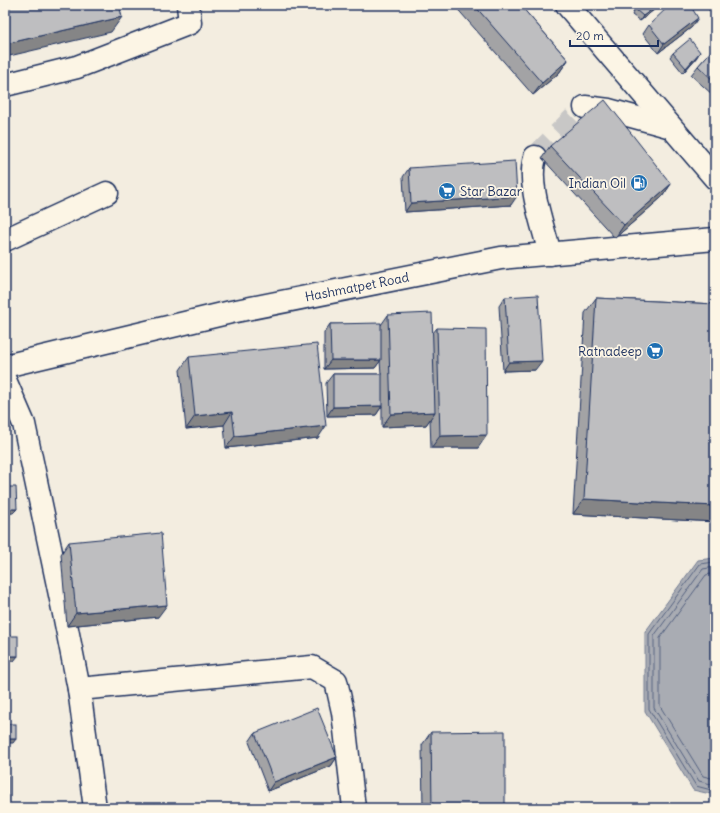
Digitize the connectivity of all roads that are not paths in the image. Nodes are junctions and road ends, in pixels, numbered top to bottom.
1 (188, 5) edge
2 (568, 5) edge
3 (5, 85) edge
4 (585, 107) dead end
5 (671, 127) junction
6 (536, 156) tunnel mouth
7 (714, 175) edge
8 (107, 193) dead end
9 (715, 239) edge
10 (5, 240) edge
11 (550, 254) junction
12 (5, 366) edge
13 (5, 380) edge
14 (79, 689) junction
15 (95, 808) edge
16 (354, 808) edge

1 - 3 street
2 - 5 street
4 - 5 street
5 - 7 street
6 - 11 street
8 - 10 street
9 - 11 street, Hashmatpet Road
11 - 12 street, Hashmatpet Road
13 - 14 street
14 - 15 street
14 - 16 street

